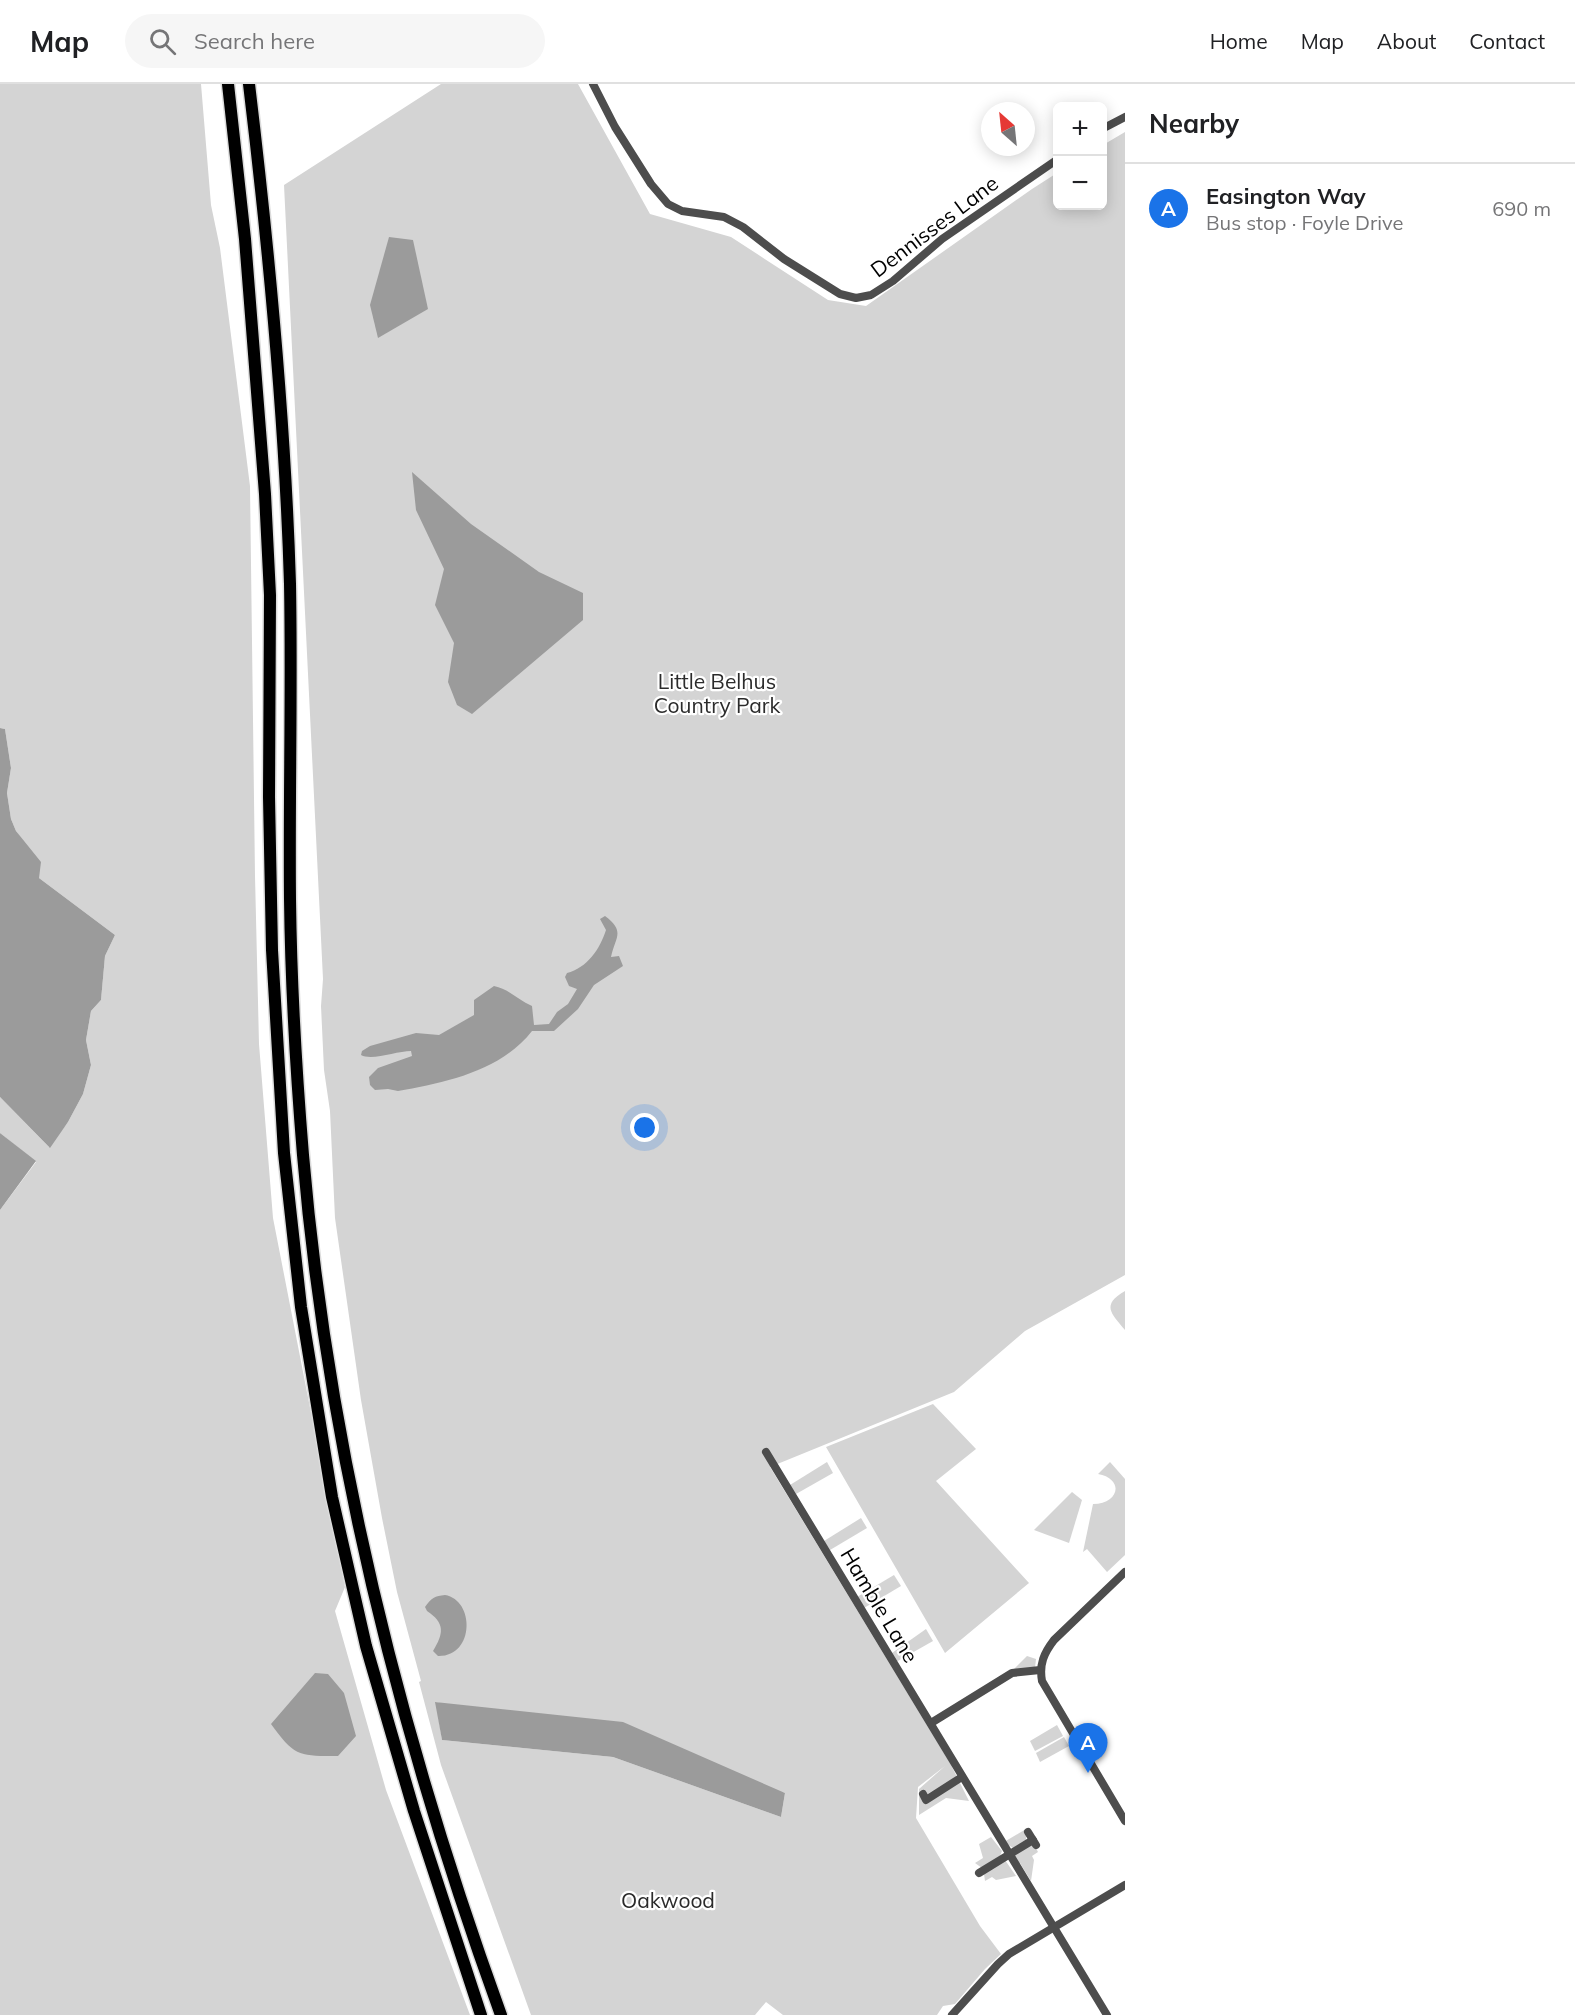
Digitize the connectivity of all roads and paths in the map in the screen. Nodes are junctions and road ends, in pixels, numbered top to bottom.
1 (228, 84) edge
2 (249, 84) edge
3 (593, 84) edge
4 (1125, 117) edge
5 (1107, 126) edge
6 (1053, 162) edge
7 (766, 1452) dead end
8 (1125, 1572) edge
9 (1040, 1670) junction
10 (931, 1724) junction
11 (962, 1777) junction
12 (926, 1800) dead end
13 (1125, 1821) edge
14 (1032, 1839) dead end
15 (1009, 1854) junction
16 (978, 1872) dead end
17 (1125, 1885) edge
18 (1053, 1928) junction
19 (481, 2015) edge
20 (501, 2015) edge
21 (952, 2015) edge
22 (1107, 2015) edge

1 - 19 highway
2 - 20 highway
3 - 6 street, Dennisses Lane
4 - 5 street
7 - 10 street, Hamble Lane
8 - 9 street
9 - 10 street
9 - 13 street
10 - 11 street, Hamble Lane
11 - 12 street
11 - 15 street, Hamble Lane
14 - 15 street
15 - 16 street
15 - 18 street, Hamble Lane
17 - 18 street
18 - 21 street
18 - 22 street, Hamble Lane

